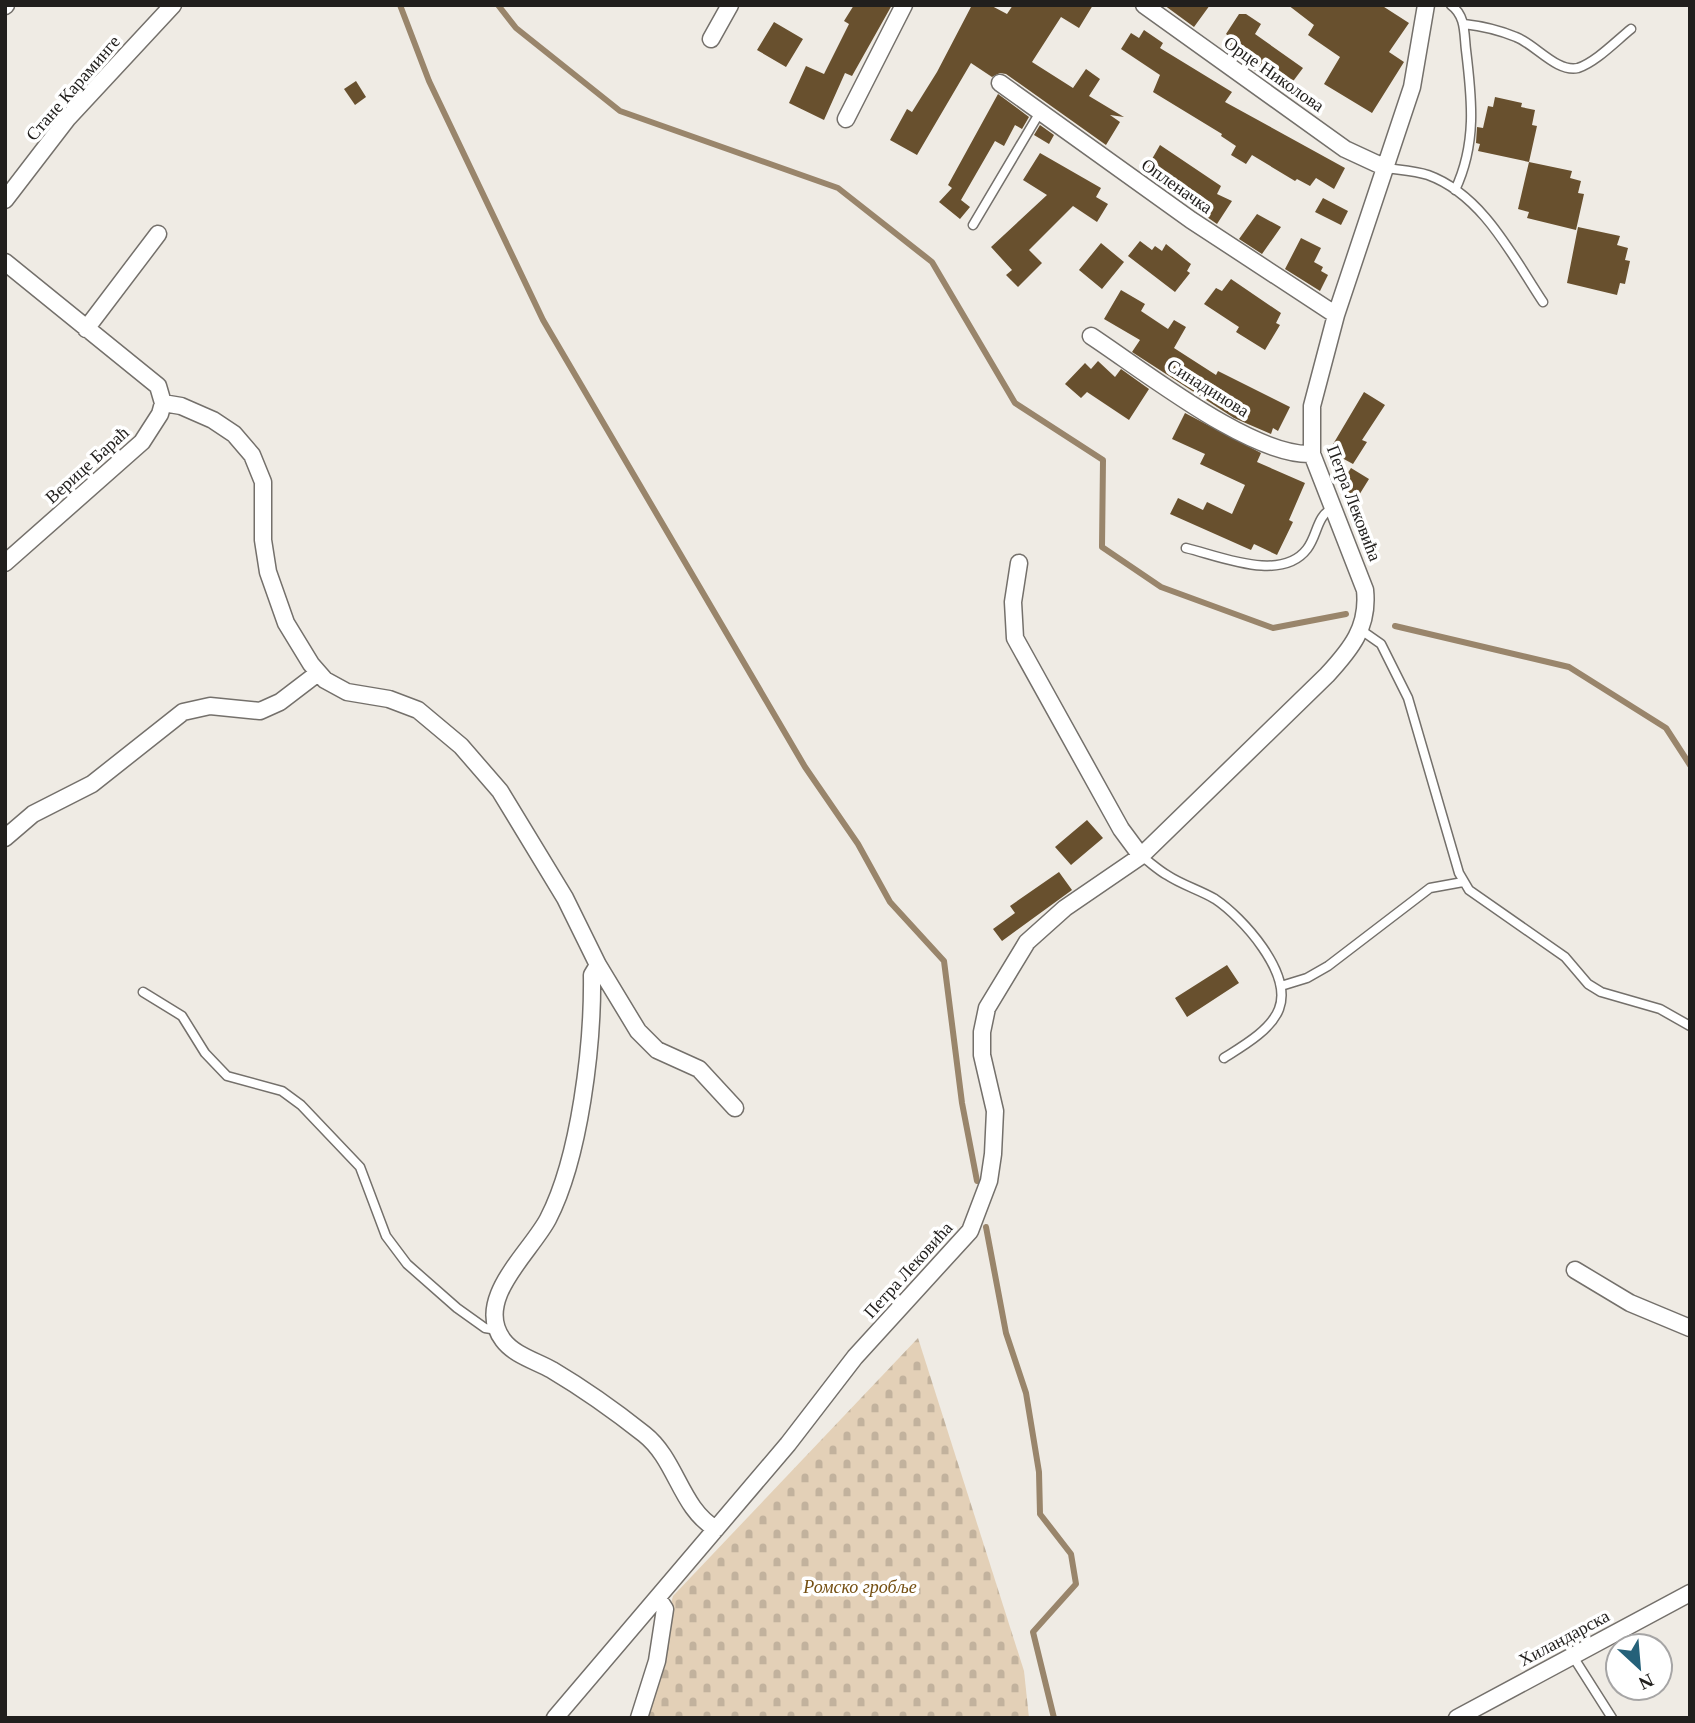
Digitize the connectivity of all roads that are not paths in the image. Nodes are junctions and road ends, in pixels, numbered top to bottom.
1 (173, 5) edge
2 (730, 5) edge
3 (904, 5) edge
4 (1144, 5) edge
5 (1426, 5) edge
6 (1451, 5) edge
7 (1464, 24) junction
8 (1631, 29) dead end
9 (711, 39) dead end
10 (1000, 83) dead end
11 (1040, 112) junction
12 (846, 120) dead end
13 (1386, 168) junction
14 (1455, 190) junction
15 (5, 200) edge
16 (973, 225) dead end
17 (158, 234) dead end
18 (5, 262) edge
19 (1543, 302) dead end
20 (1336, 314) junction
21 (86, 329) junction
22 (1091, 335) dead end
23 (163, 403) junction
24 (1312, 454) junction
25 (1333, 508) junction
26 (1186, 548) dead end
27 (5, 564) edge
28 (1019, 564) dead end
29 (1361, 630) junction
30 (317, 673) junction
31 (5, 838) edge
32 (1141, 856) junction
33 (1463, 882) junction
34 (598, 965) junction
35 (1281, 986) junction
36 (143, 992) dead end
37 (1690, 1026) edge
38 (1224, 1058) dead end
39 (735, 1108) dead end
40 (1574, 1270) dead end
41 (1690, 1328) edge
42 (497, 1330) junction
43 (716, 1530) junction
44 (1690, 1593) edge
45 (658, 1598) junction
46 (1572, 1655) junction
47 (1461, 1717) edge
48 (555, 1718) edge
49 (639, 1718) edge
50 (1612, 1718) edge

1 - 15 street, Стане Караминге
2 - 9 street
3 - 12 street
4 - 13 street, Орце Николова
5 - 13 street, Петра Лековића
6 - 7 lane
7 - 8 lane
7 - 14 lane
10 - 11 street, Опленачка
11 - 16 lane
11 - 20 street, Опленачка
13 - 14 lane
13 - 20 street, Петра Лековића
14 - 19 lane
17 - 21 street
18 - 21 street
20 - 24 street, Петра Лековића
21 - 23 street
22 - 24 street, Синадинова
23 - 27 street, Верице Бараћ
23 - 30 street
24 - 25 street, Петра Лековића
25 - 26 lane
25 - 29 street, Петра Лековића
28 - 32 street
29 - 32 street, Петра Лековића
29 - 33 lane
30 - 31 street
30 - 34 street
32 - 35 lane
32 - 43 street, Петра Лековића
33 - 35 lane
33 - 37 lane
34 - 39 street
34 - 42 street
35 - 38 lane
36 - 42 lane
40 - 41 street
42 - 43 street
43 - 45 street, Петра Лековића
44 - 46 street, Хиландарска
45 - 48 street, Петра Лековића
45 - 49 street
46 - 47 street, Хиландарска
46 - 50 lane

